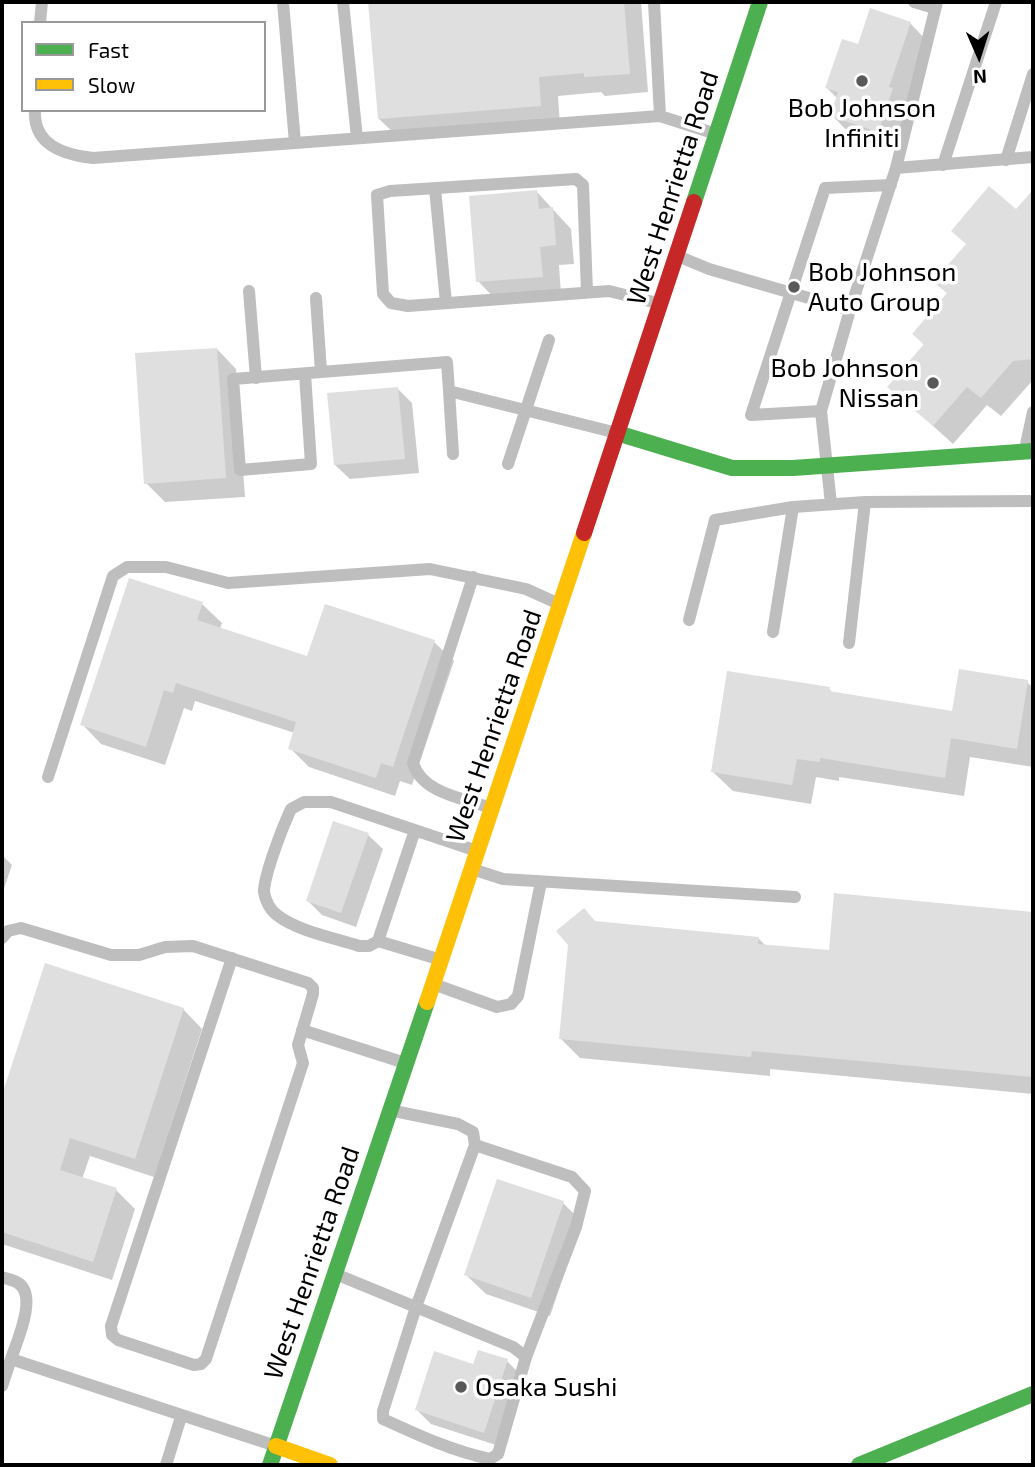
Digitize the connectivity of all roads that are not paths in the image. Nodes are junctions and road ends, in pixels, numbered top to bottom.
1 (41, 2) edge
2 (283, 2) edge
3 (344, 2) edge
4 (654, 2) edge
5 (760, 2) edge
6 (914, 2) edge
7 (996, 2) edge
8 (935, 5) edge
9 (40, 21) edge
10 (1033, 74) edge
11 (35, 112) edge
12 (660, 116) junction
13 (716, 134) junction
14 (357, 138) junction
15 (295, 143) junction
16 (1033, 158) edge
17 (1006, 160) junction
18 (943, 164) junction
19 (896, 168) junction
20 (891, 185) junction
21 (435, 188) junction
22 (676, 256) junction
23 (249, 290) dead end
24 (587, 292) junction
25 (791, 293) junction
26 (316, 298) dead end
27 (446, 303) junction
28 (660, 304) junction
29 (850, 310) junction
30 (549, 340) dead end
31 (321, 372) junction
32 (305, 374) junction
33 (256, 378) junction
34 (449, 391) junction
35 (526, 410) junction
36 (821, 411) junction
37 (1033, 412) edge
38 (617, 433) junction
39 (1029, 451) edge
40 (453, 454) dead end
41 (509, 464) dead end
42 (826, 466) junction
43 (1033, 501) edge
44 (865, 502) junction
45 (831, 505) junction
46 (793, 507) junction
47 (473, 578) junction
48 (560, 604) junction
49 (689, 620) dead end
50 (773, 632) dead end
51 (849, 643) dead end
52 (48, 777) dead end
53 (492, 808) junction
54 (415, 830) junction
55 (478, 851) junction
56 (472, 869) junction
57 (541, 882) junction
58 (794, 897) dead end
59 (2, 938) edge
60 (378, 941) junction
61 (232, 958) junction
62 (441, 960) junction
63 (433, 983) junction
64 (302, 1030) junction
65 (406, 1064) junction
66 (390, 1111) junction
67 (475, 1145) junction
68 (335, 1273) junction
69 (2, 1278) edge
70 (416, 1307) junction
71 (526, 1357) junction
72 (11, 1359) junction
73 (2, 1386) edge
74 (1033, 1394) edge
75 (181, 1416) junction
76 (276, 1446) junction
77 (884, 1460) edge
78 (480, 1461) edge
79 (166, 1465) edge
80 (270, 1465) edge
81 (330, 1465) edge
82 (859, 1465) edge

1 - 9 lane
2 - 15 lane
3 - 14 lane
4 - 12 lane
5 - 13 main road, West Henrietta Road
6 - 8 lane
7 - 18 lane
8 - 19 lane
10 - 17 lane
11 - 15 lane
12 - 13 lane
12 - 14 lane
13 - 22 main road, West Henrietta Road
14 - 15 lane
16 - 17 lane
17 - 18 lane
18 - 19 lane
19 - 20 lane
20 - 25 lane
20 - 29 lane
21 - 24 lane
21 - 27 lane
21 - 27 lane
22 - 25 lane
22 - 28 main road, West Henrietta Road
23 - 33 lane
24 - 27 lane
24 - 28 lane
25 - 29 lane
25 - 36 lane
26 - 31 lane
28 - 38 main road, West Henrietta Road
29 - 36 lane
30 - 35 lane
31 - 32 lane
31 - 34 lane
32 - 33 lane
32 - 33 lane
34 - 35 lane
34 - 40 lane
35 - 38 lane
35 - 41 lane
36 - 42 lane
37 - 39 lane
38 - 42 main road
38 - 48 main road, West Henrietta Road
39 - 42 main road
42 - 45 lane
43 - 44 lane
44 - 45 lane
44 - 51 lane
45 - 46 lane
46 - 49 lane
46 - 50 lane
47 - 48 lane
47 - 52 lane
47 - 53 lane
48 - 53 main road, West Henrietta Road
53 - 55 main road, West Henrietta Road
54 - 55 lane
54 - 60 lane
54 - 60 lane
55 - 56 main road, West Henrietta Road
56 - 57 lane
56 - 62 main road, West Henrietta Road
57 - 58 lane
57 - 63 lane
59 - 61 lane
60 - 62 lane
61 - 64 lane
61 - 64 lane
62 - 63 main road, West Henrietta Road
63 - 65 main road, West Henrietta Road
64 - 65 lane
65 - 66 main road, West Henrietta Road
66 - 67 lane
66 - 68 main road, West Henrietta Road
67 - 70 lane
67 - 71 lane
68 - 70 lane
68 - 76 main road, West Henrietta Road
69 - 72 lane
70 - 71 lane
70 - 78 lane
71 - 78 lane
72 - 73 lane
72 - 75 lane
74 - 77 main road
75 - 76 lane
75 - 79 lane
76 - 80 main road, West Henrietta Road
76 - 81 main road
77 - 82 main road

